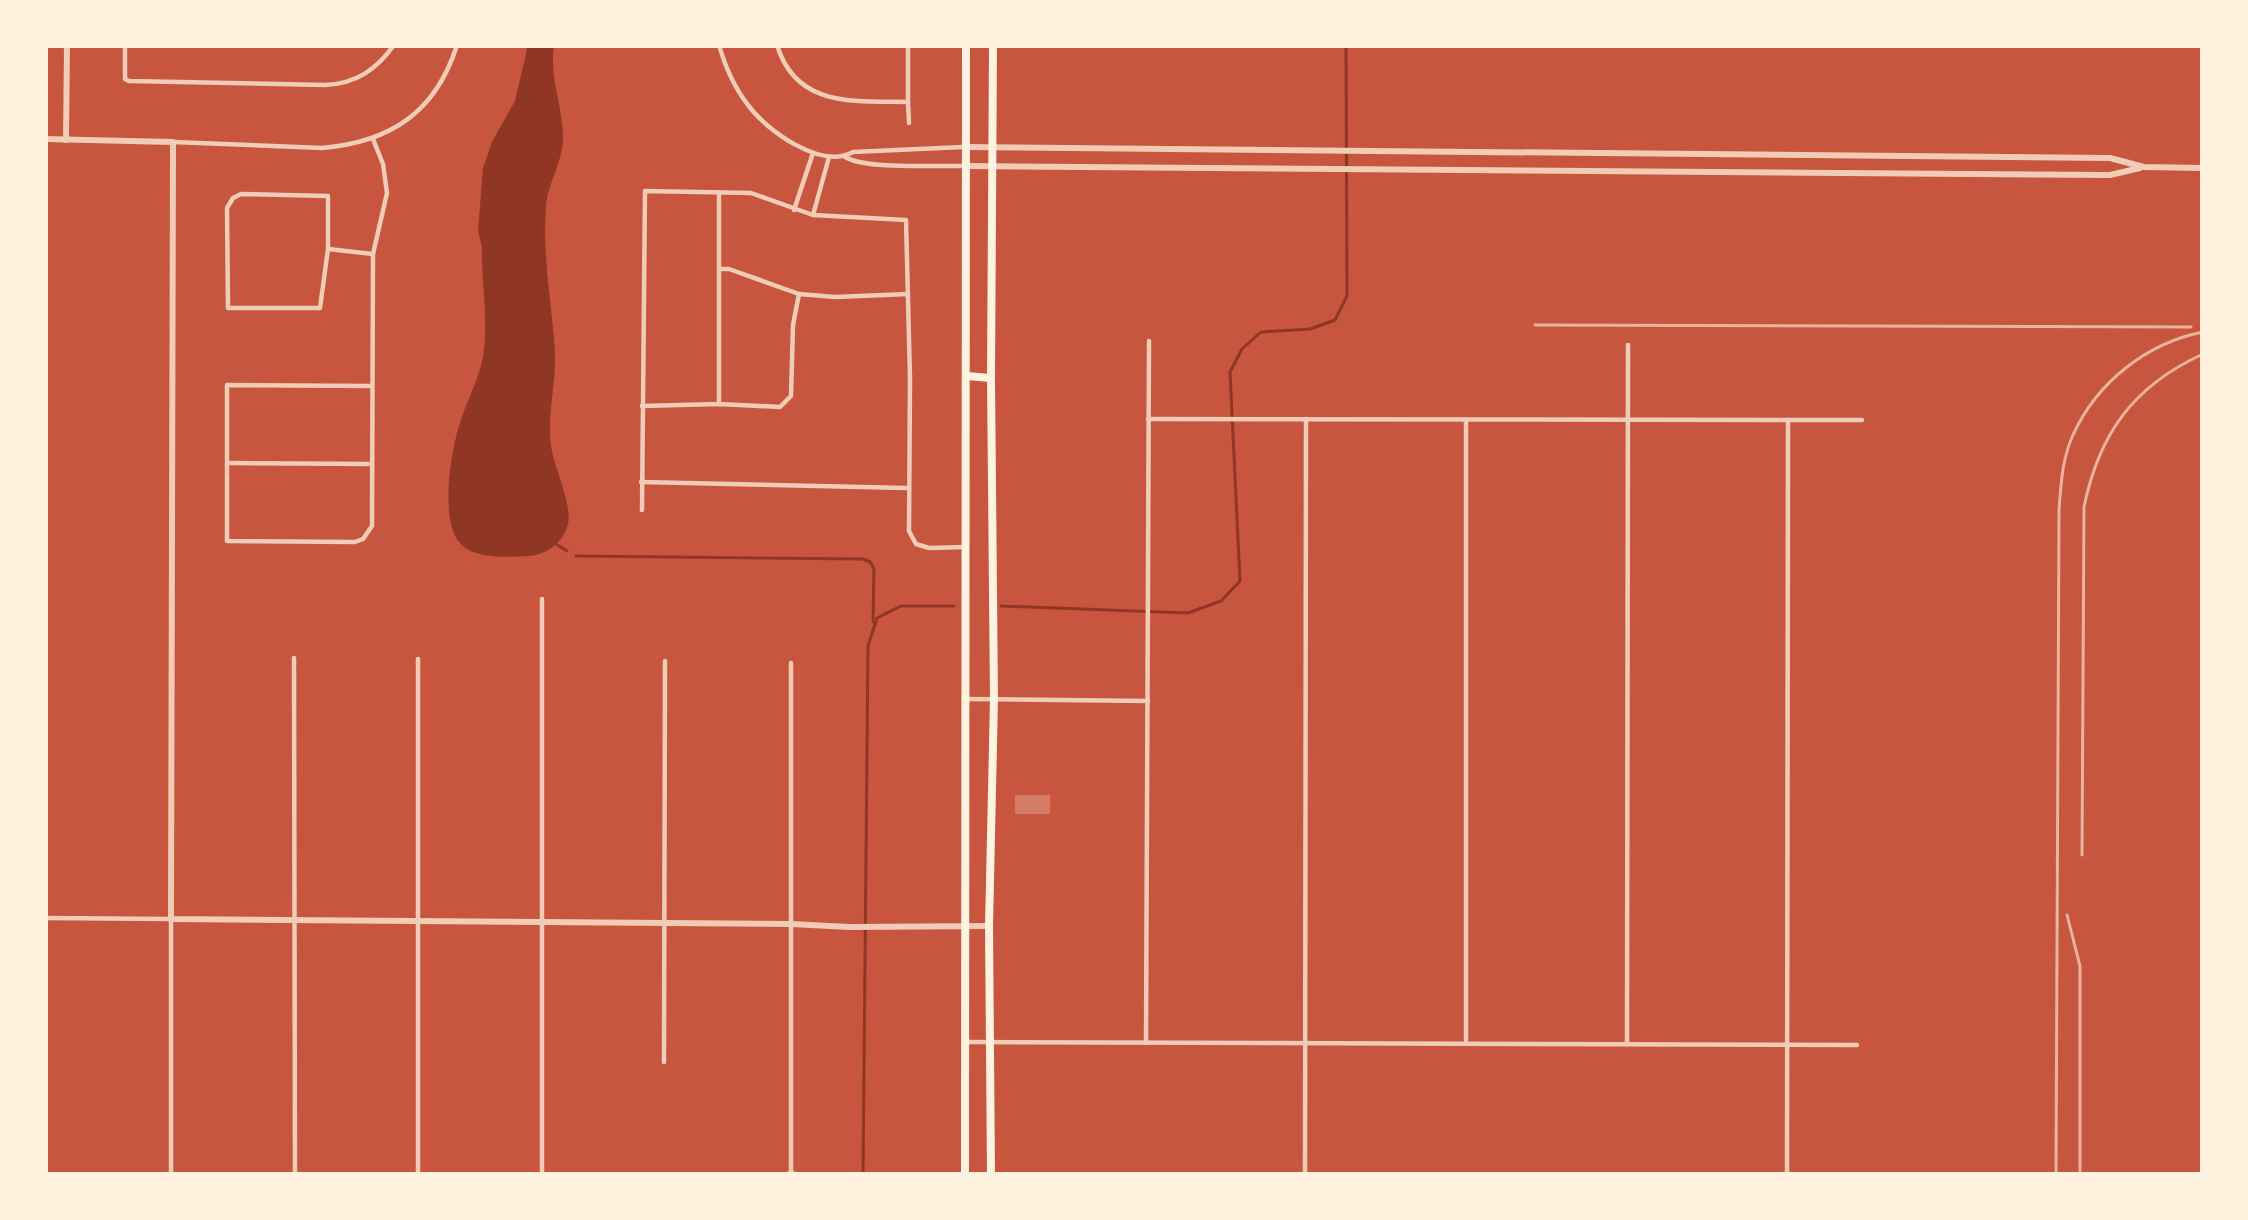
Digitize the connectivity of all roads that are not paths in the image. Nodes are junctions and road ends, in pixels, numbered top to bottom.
1 (68, 45) edge
2 (125, 45) edge
3 (394, 45) edge
4 (457, 45) edge
5 (719, 45) edge
6 (777, 45) edge
7 (908, 45) edge
8 (966, 45) edge
9 (993, 45) edge
10 (908, 102) junction
11 (909, 123) dead end
12 (45, 139) edge
13 (374, 139) junction
14 (66, 140) junction
15 (173, 142) junction
16 (994, 145) junction
17 (965, 147) junction
18 (1185, 149) junction
19 (1320, 149) junction
20 (813, 152) junction
21 (829, 157) junction
22 (845, 157) junction
23 (965, 166) junction
24 (994, 166) junction
25 (2144, 167) junction
26 (1185, 168) junction
27 (2203, 168) edge
28 (1315, 169) junction
29 (719, 192) junction
30 (794, 210) junction
31 (813, 215) junction
32 (328, 249) junction
33 (373, 254) junction
34 (719, 269) junction
35 (799, 294) junction
36 (908, 294) junction
37 (1149, 341) dead end
38 (1628, 346) dead end
39 (967, 376) junction
40 (991, 378) junction
41 (372, 386) junction
42 (719, 404) junction
43 (642, 406) junction
44 (1148, 419) junction
45 (1306, 419) junction
46 (1466, 420) junction
47 (1629, 420) junction
48 (1788, 420) junction
49 (1862, 420) dead end
50 (227, 463) junction
51 (372, 464) junction
52 (641, 482) junction
53 (907, 488) junction
54 (642, 510) dead end
55 (966, 547) junction
56 (542, 599) dead end
57 (294, 658) dead end
58 (418, 659) dead end
59 (665, 661) dead end
60 (791, 663) dead end
61 (964, 699) junction
62 (994, 699) junction
63 (1148, 701) junction
64 (45, 918) edge
65 (171, 919) junction
66 (294, 920) junction
67 (417, 921) junction
68 (542, 922) junction
69 (664, 923) junction
70 (791, 924) junction
71 (964, 926) junction
72 (989, 926) junction
73 (965, 1042) junction
74 (990, 1042) junction
75 (1146, 1043) junction
76 (1304, 1043) junction
77 (1466, 1044) junction
78 (1627, 1044) junction
79 (1787, 1045) junction
80 (1857, 1045) dead end
81 (664, 1062) dead end
82 (791, 1174) edge
83 (170, 1175) edge
84 (296, 1175) edge
85 (418, 1175) edge
86 (542, 1175) edge
87 (965, 1175) edge
88 (991, 1175) edge
89 (1305, 1175) edge
90 (1787, 1175) edge

1 - 14 street
2 - 3 street
4 - 13 street
5 - 20 street
6 - 10 street
7 - 10 street
8 - 17 main road
9 - 16 main road
10 - 11 street
12 - 14 street
13 - 15 street
13 - 33 street
14 - 15 street
15 - 65 street
16 - 17 street
16 - 18 street
16 - 24 main road
17 - 22 street
17 - 23 main road
18 - 19 street
18 - 26 street
19 - 25 street
19 - 28 street
20 - 21 street
20 - 30 street
21 - 22 street
21 - 31 street
22 - 23 street
23 - 24 street
23 - 39 main road
24 - 26 street
24 - 40 main road
25 - 27 street
25 - 28 street
26 - 28 street
29 - 30 street
29 - 34 street
29 - 43 street
30 - 31 street
31 - 36 street
32 - 32 street
32 - 33 street
33 - 41 street
34 - 35 street
34 - 42 street
35 - 36 street
35 - 42 street
36 - 53 street
37 - 44 street
38 - 47 street
39 - 40 main road
39 - 55 main road
40 - 62 main road
41 - 50 street
41 - 51 street
42 - 43 street
43 - 52 street
44 - 45 street
44 - 63 street
45 - 46 street
45 - 76 street
46 - 47 street
46 - 77 street
47 - 48 street
47 - 78 street
48 - 49 street
48 - 79 street
50 - 51 street
50 - 51 street
52 - 53 street
52 - 54 street
53 - 55 street
55 - 61 main road
56 - 68 street
57 - 66 street
58 - 67 street
59 - 69 street
60 - 70 street
61 - 62 street
61 - 71 main road
62 - 63 street
62 - 72 main road
63 - 75 street
64 - 65 street
65 - 66 street
65 - 83 street
66 - 67 street
66 - 84 street
67 - 68 street
67 - 85 street
68 - 69 street
68 - 86 street
69 - 70 street
69 - 81 street
70 - 71 street
70 - 82 street
71 - 72 street
71 - 73 main road
72 - 74 main road
73 - 74 street
73 - 87 main road
74 - 75 street
74 - 88 main road
75 - 76 street
76 - 77 street
76 - 89 street
77 - 78 street
78 - 79 street
79 - 80 street
79 - 90 street

